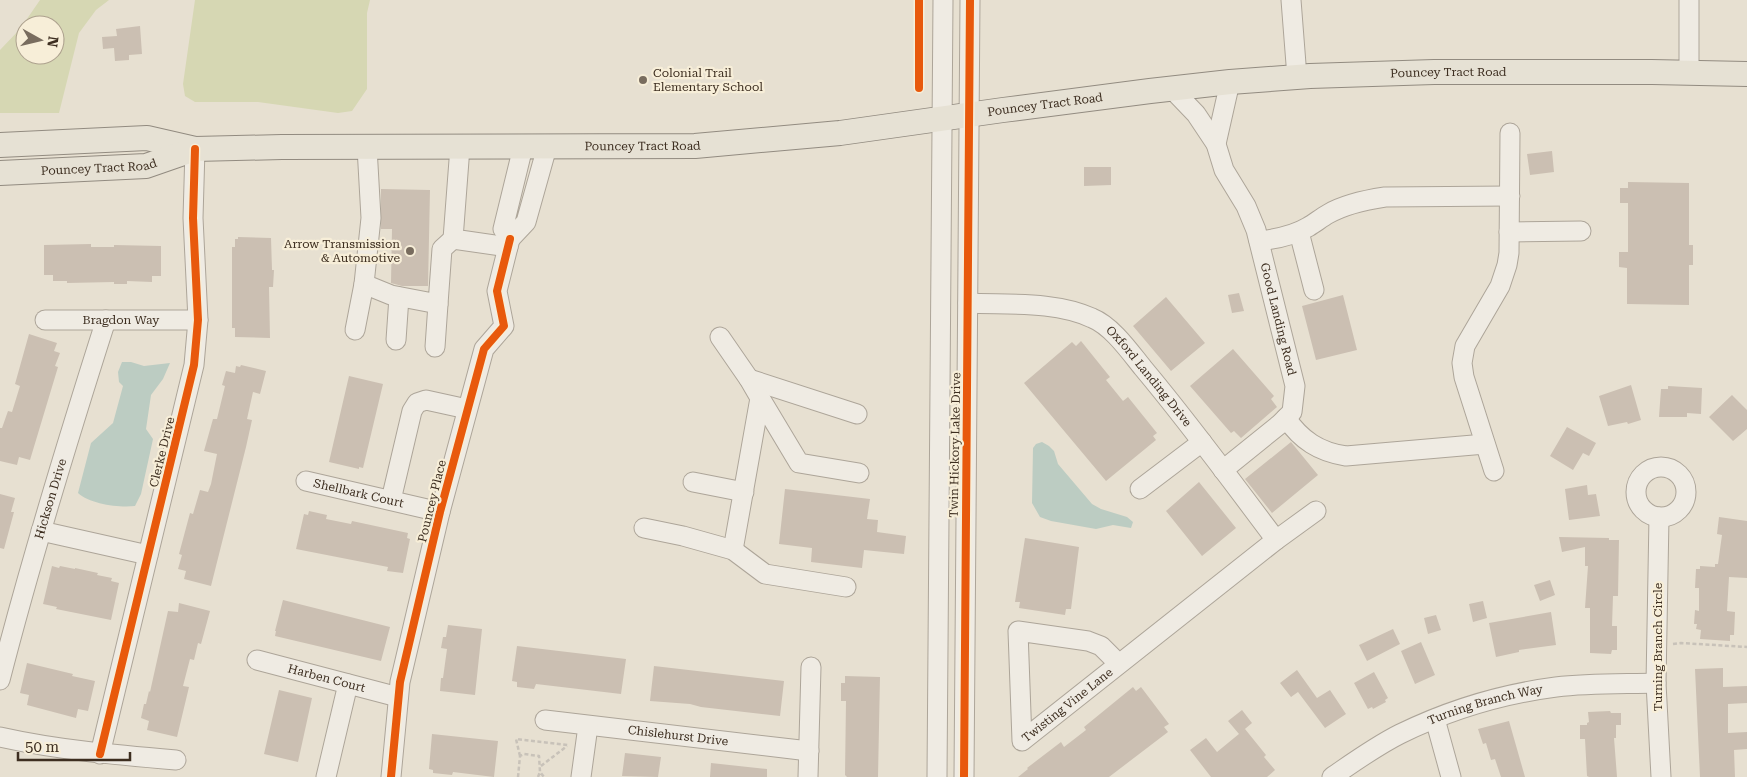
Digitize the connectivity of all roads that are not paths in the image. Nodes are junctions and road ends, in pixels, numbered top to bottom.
1 (943, 0) edge
2 (970, 0) edge
3 (1292, 0) edge
4 (1689, 0) edge
5 (1689, 73) junction
6 (1747, 74) edge
7 (1297, 77) junction
8 (1230, 82) junction
9 (1172, 89) junction
10 (969, 114) junction
11 (942, 118) junction
12 (1510, 133) dead end
13 (0, 144) edge
14 (1216, 144) junction
15 (367, 147) junction
16 (460, 147) junction
17 (523, 147) junction
18 (547, 147) junction
19 (195, 149) junction
20 (0, 173) edge
21 (1510, 196) junction
22 (1299, 232) junction
23 (1509, 232) junction
24 (1581, 232) dead end
25 (453, 239) junction
26 (1259, 241) junction
27 (509, 243) junction
28 (364, 284) junction
29 (1314, 290) dead end
30 (399, 296) junction
31 (968, 303) junction
32 (438, 304) junction
33 (45, 320) dead end
34 (106, 320) junction
35 (198, 320) junction
36 (355, 330) dead end
37 (720, 337) dead end
38 (396, 340) dead end
39 (435, 347) dead end
40 (749, 378) junction
41 (760, 398) junction
42 (467, 409) junction
43 (857, 414) dead end
44 (1286, 418) junction
45 (1202, 442) junction
46 (1486, 444) junction
47 (1223, 470) junction
48 (1494, 471) dead end
49 (858, 474) dead end
50 (306, 481) dead end
51 (693, 482) dead end
52 (1140, 489) dead end
53 (744, 492) junction
54 (391, 500) junction
55 (1316, 511) dead end
56 (440, 512) junction
57 (1659, 517) dead end
58 (644, 528) dead end
59 (41, 531) junction
60 (1276, 540) junction
61 (733, 550) junction
62 (148, 555) junction
63 (846, 587) dead end
64 (257, 660) dead end
65 (1119, 664) junction
66 (811, 667) dead end
67 (0, 680) edge
68 (1656, 683) junction
69 (348, 684) junction
70 (398, 696) junction
71 (1435, 719) junction
72 (545, 720) dead end
73 (588, 726) junction
74 (0, 737) edge
75 (810, 751) junction
76 (100, 754) junction
77 (176, 760) dead end
78 (326, 777) edge
79 (391, 777) edge
80 (581, 777) edge
81 (808, 777) edge
82 (937, 777) edge
83 (964, 777) edge
84 (1332, 777) edge
85 (1451, 777) edge
86 (1660, 777) edge

1 - 11 street, Twin Hickory Lake Drive
2 - 10 street, Twin Hickory Lake Drive
3 - 7 street
4 - 5 street
5 - 6 main road, Pouncey Tract Road
5 - 7 main road, Pouncey Tract Road
7 - 8 main road, Pouncey Tract Road
8 - 9 main road, Pouncey Tract Road
8 - 14 street
9 - 10 main road, Pouncey Tract Road
9 - 14 street
10 - 11 main road, Pouncey Tract Road
10 - 31 street, Twin Hickory Lake Drive
11 - 18 main road, Pouncey Tract Road
11 - 82 street, Twin Hickory Lake Drive
12 - 21 street
13 - 19 main road, Pouncey Tract Road
14 - 26 street, Good Landing Road
15 - 16 main road, Pouncey Tract Road
15 - 19 main road, Pouncey Tract Road
15 - 28 street
16 - 17 main road, Pouncey Tract Road
16 - 25 street
17 - 18 main road, Pouncey Tract Road
17 - 27 street, Pouncey Place
18 - 27 street, Pouncey Place
19 - 20 main road, Pouncey Tract Road
19 - 35 street, Clerke Drive
21 - 22 street
21 - 23 street
22 - 26 street
22 - 29 street
23 - 24 street
23 - 46 street
25 - 27 street
25 - 32 street
26 - 44 street, Good Landing Road
27 - 42 street, Pouncey Place
28 - 30 street
28 - 36 street
30 - 32 street
30 - 38 street
31 - 45 street, Oxford Landing Drive
31 - 83 street, Twin Hickory Lake Drive
32 - 39 street
33 - 34 street, Bragdon Way
34 - 35 street, Bragdon Way
34 - 59 street, Hickson Drive
35 - 62 street, Clerke Drive
37 - 40 street
40 - 41 street
40 - 43 street
41 - 49 street
41 - 53 street
42 - 54 street
42 - 56 street, Pouncey Place
44 - 46 street
44 - 47 street
45 - 47 street, Oxford Landing Drive
45 - 52 street
46 - 48 street
47 - 60 street, Oxford Landing Drive
50 - 54 street, Shellbark Court
51 - 53 street
53 - 61 street
54 - 56 street, Shellbark Court
55 - 60 street, Twisting Vine Lane
56 - 70 street, Pouncey Place
57 - 68 street, Turning Branch Circle
58 - 61 street
59 - 62 street
59 - 67 street, Hickson Drive
60 - 65 street, Twisting Vine Lane
61 - 63 street
62 - 76 street, Clerke Drive
64 - 69 street, Harben Court
65 - 65 street, Twisting Vine Lane
66 - 75 street
68 - 71 street, Turning Branch Way
68 - 86 street, Turning Branch Circle
69 - 70 street, Harben Court
69 - 78 street
70 - 79 street, Pouncey Place
71 - 84 street, Turning Branch Way
71 - 85 street
72 - 73 street, Chislehurst Drive
73 - 75 street, Chislehurst Drive
73 - 80 street
74 - 76 street
75 - 81 street
76 - 77 street

